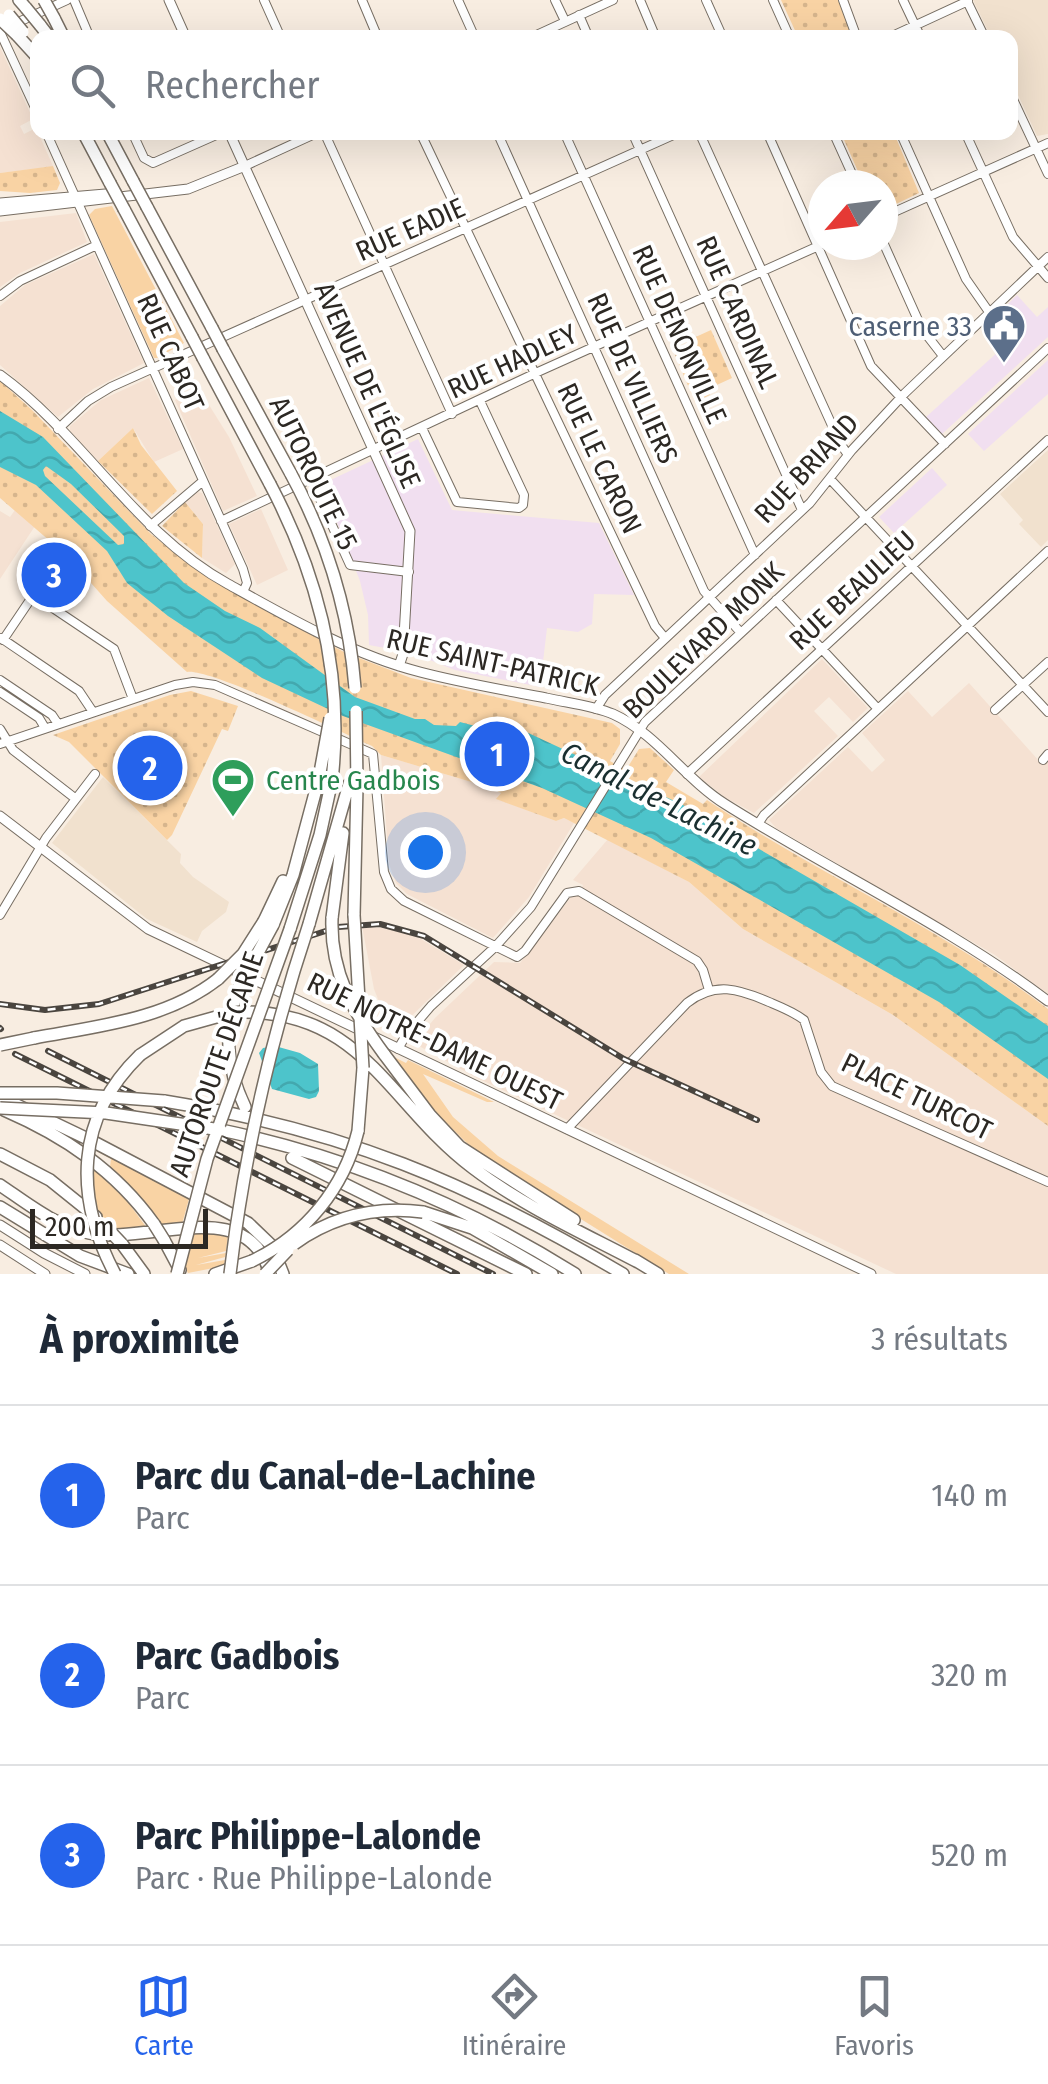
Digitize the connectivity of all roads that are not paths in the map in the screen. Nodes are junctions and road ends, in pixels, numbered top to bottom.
1 (44, 0) edge
2 (71, 0) edge
3 (169, 0) edge
4 (264, 0) edge
5 (362, 0) edge
6 (458, 0) edge
7 (555, 0) edge
8 (612, 0) edge
9 (640, 0) edge
10 (706, 0) edge
11 (773, 0) edge
12 (843, 0) edge
13 (903, 0) edge
14 (967, 1) edge
15 (22, 4) edge
16 (2, 15) edge
17 (579, 15) junction
18 (565, 22) junction
19 (915, 25) junction
20 (44, 30) edge
21 (60, 30) edge
22 (86, 30) edge
23 (182, 30) edge
24 (277, 30) edge
25 (375, 30) edge
26 (471, 30) edge
27 (548, 30) edge
28 (586, 30) edge
29 (653, 30) edge
30 (720, 30) edge
31 (786, 30) edge
32 (854, 30) edge
33 (905, 30) edge
34 (917, 30) edge
35 (980, 30) edge
36 (0, 31) edge
37 (30, 46) edge
38 (30, 97) edge
39 (1018, 110) edge
40 (50, 140) edge
41 (87, 140) edge
42 (111, 140) edge
43 (137, 140) edge
44 (208, 140) edge
45 (230, 140) edge
46 (304, 140) edge
47 (326, 140) edge
48 (424, 140) edge
49 (501, 140) edge
50 (568, 140) edge
51 (636, 140) edge
52 (662, 140) edge
53 (703, 140) edge
54 (770, 140) edge
55 (837, 140) edge
56 (904, 140) edge
57 (969, 140) edge
58 (1048, 142) edge
59 (1036, 148) junction
60 (640, 150) junction
61 (244, 166) junction
62 (850, 170) edge
63 (983, 172) junction
64 (1048, 174) edge
65 (584, 176) junction
66 (929, 196) junction
67 (77, 199) junction
68 (528, 201) junction
69 (0, 203) edge
70 (898, 210) edge
71 (0, 211) edge
72 (808, 220) edge
73 (466, 228) junction
74 (97, 245) junction
75 (808, 251) edge
76 (1048, 257) edge
77 (826, 260) edge
78 (891, 260) edge
79 (385, 265) junction
80 (1037, 267) junction
81 (762, 272) junction
82 (1048, 278) edge
83 (0, 296) edge
84 (706, 297) junction
85 (305, 299) junction
86 (989, 312) junction
87 (650, 322) junction
88 (594, 347) junction
89 (1048, 348) edge
90 (942, 356) junction
91 (153, 368) junction
92 (536, 374) junction
93 (0, 375) edge
94 (902, 397) junction
95 (480, 401) junction
96 (452, 414) junction
97 (58, 428) junction
98 (422, 428) junction
99 (1048, 440) edge
100 (945, 444) junction
101 (374, 450) junction
102 (848, 455) junction
103 (311, 479) junction
104 (830, 479) junction
105 (203, 482) junction
106 (802, 510) junction
107 (867, 516) junction
108 (221, 521) junction
109 (150, 526) junction
110 (1048, 551) edge
111 (754, 555) junction
112 (912, 565) junction
113 (409, 572) junction
114 (243, 592) junction
115 (709, 597) junction
116 (776, 600) junction
117 (968, 625) junction
118 (741, 633) junction
119 (2, 638) edge
120 (665, 638) junction
121 (822, 649) junction
122 (1048, 662) edge
123 (399, 666) junction
124 (0, 680) edge
125 (1023, 684) junction
126 (0, 692) edge
127 (133, 699) junction
128 (596, 709) junction
129 (878, 709) junction
130 (995, 710) dead end
131 (93, 712) junction
132 (1048, 712) edge
133 (58, 724) junction
134 (45, 728) junction
135 (0, 729) edge
136 (639, 731) junction
137 (4, 742) edge
138 (95, 774) dead end
139 (687, 774) junction
140 (326, 779) junction
141 (353, 785) junction
142 (76, 799) junction
143 (346, 804) junction
144 (0, 816) edge
145 (758, 824) junction
146 (42, 848) junction
147 (0, 915) edge
148 (268, 923) junction
149 (495, 947) junction
150 (709, 990) junction
151 (1048, 1001) edge
152 (0, 1044) edge
153 (398, 1049) junction
154 (0, 1095) edge
155 (245, 1107) dead end
156 (0, 1108) edge
157 (566, 1129) junction
158 (0, 1154) edge
159 (292, 1158) dead end
160 (1048, 1182) edge
161 (0, 1184) edge
162 (0, 1207) edge
163 (0, 1225) edge
164 (0, 1245) edge
165 (638, 1262) junction
166 (137, 1272) edge
167 (180, 1273) edge
168 (45, 1274) edge
169 (85, 1274) edge
170 (114, 1274) edge
171 (215, 1274) edge
172 (230, 1274) edge
173 (267, 1274) edge
174 (283, 1274) edge
175 (526, 1274) edge
176 (552, 1274) edge
177 (574, 1274) edge
178 (623, 1274) edge
179 (658, 1274) edge
180 (871, 1274) edge

1 - 21 highway, bridge
2 - 22 street
2 - 36 street
3 - 23 main road
4 - 24 street
5 - 25 street
6 - 26 street
7 - 18 street
8 - 17 street
9 - 29 street
10 - 30 street
11 - 31 street
12 - 32 street
13 - 19 street
14 - 19 street
14 - 35 street
15 - 20 highway, bridge
16 - 37 highway, bridge
17 - 18 street
17 - 28 street
18 - 27 street
19 - 33 street
19 - 34 street
36 - 38 street
39 - 59 street
40 - 67 street, RUE CABOT
41 - 140 highway, AUTOROUTE 15, bridge
42 - 141 highway, AUTOROUTE 15, bridge
43 - 44 street
45 - 61 main road, AVENUE DE L'ÉGLISE
46 - 61 street
47 - 79 street
48 - 73 street, RUE LE CARON
49 - 68 street, RUE DE VILLIERS
50 - 65 street, RUE DENONVILLE
51 - 60 street, RUE CARDINAL
52 - 60 street, RUE EADIE
53 - 81 street
54 - 72 street
55 - 62 street
56 - 66 street
57 - 63 street
58 - 59 street
59 - 63 street
59 - 64 street
60 - 65 street, RUE EADIE
60 - 84 street, RUE CARDINAL
61 - 67 main road
61 - 85 main road, AVENUE DE L'ÉGLISE
63 - 66 street
63 - 80 street
65 - 68 street, RUE EADIE
65 - 87 street, RUE DENONVILLE
66 - 70 street
66 - 86 street
67 - 69 main road
67 - 71 main road
67 - 74 street, RUE CABOT
68 - 73 street, RUE EADIE
68 - 88 street, RUE DE VILLIERS
73 - 79 street, RUE EADIE
73 - 92 street, RUE LE CARON
74 - 83 street
74 - 91 street, RUE CABOT
75 - 81 street, RUE HADLEY
76 - 80 street, RUE BRIAND
77 - 94 street
78 - 90 street
79 - 85 street, RUE EADIE
79 - 96 street
80 - 82 street
80 - 86 street, RUE BRIAND
81 - 84 street, RUE HADLEY
81 - 102 street
84 - 87 street, RUE HADLEY
84 - 106 street, RUE CARDINAL
85 - 91 street, RUE EADIE
85 - 101 main road, AVENUE DE L'ÉGLISE
86 - 90 street, RUE BRIAND
87 - 88 street, RUE HADLEY
87 - 111 street, RUE DENONVILLE
88 - 92 street, RUE HADLEY
88 - 115 street, RUE DE VILLIERS
89 - 100 street, BOULEVARD MONK
90 - 94 street, RUE BRIAND
91 - 97 street, RUE EADIE
91 - 105 street, RUE CABOT
92 - 95 street, RUE HADLEY
92 - 120 street, RUE LE CARON
93 - 97 main road, RUE SAINT-PATRICK
94 - 100 street
94 - 102 street, RUE BRIAND
95 - 96 street, RUE HADLEY
95 - 98 street
96 - 98 street, RUE HADLEY
97 - 109 main road, RUE SAINT-PATRICK
98 - 101 street, RUE HADLEY
99 - 112 street, RUE BEAULIEU
100 - 107 street, BOULEVARD MONK
101 - 103 street, RUE HADLEY
101 - 113 main road, AVENUE DE L'ÉGLISE
102 - 104 street, RUE BRIAND
103 - 108 street, RUE HADLEY
103 - 113 street
104 - 106 street, RUE BRIAND
104 - 107 street
105 - 108 street, RUE CABOT
105 - 109 street
106 - 111 street, RUE BRIAND
107 - 112 street
107 - 116 street, BOULEVARD MONK
108 - 114 street, RUE CABOT
109 - 114 main road, RUE SAINT-PATRICK
110 - 117 street
111 - 115 street, RUE BRIAND
112 - 117 street
112 - 121 street, RUE BEAULIEU
113 - 123 main road, AVENUE DE L'ÉGLISE
114 - 123 main road, RUE SAINT-PATRICK
115 - 118 street, RUE DE VILLIERS
115 - 120 street, RUE BRIAND
116 - 118 street, BOULEVARD MONK
116 - 121 street
117 - 125 street
117 - 129 street
118 - 136 street, BOULEVARD MONK
119 - 127 street
119 - 131 street
120 - 128 street, RUE BRIAND
121 - 129 street
121 - 139 street, RUE BEAULIEU
122 - 125 street
123 - 128 main road, RUE SAINT-PATRICK
124 - 133 street
125 - 130 street
125 - 132 street
126 - 134 street
127 - 131 street
127 - 149 street
128 - 136 main road, RUE SAINT-PATRICK
129 - 145 street
131 - 133 street
133 - 134 street
134 - 137 street
135 - 137 street
136 - 139 main road, RUE SAINT-PATRICK
136 - 149 street, BOULEVARD MONK
137 - 142 street
138 - 142 street
139 - 145 main road, RUE SAINT-PATRICK
140 - 148 highway
140 - 167 highway, AUTOROUTE DÉCARIE, bridge
141 - 143 highway
141 - 171 highway, bridge
142 - 146 street
143 - 165 highway, bridge
143 - 172 highway, AUTOROUTE DÉCARIE, bridge
144 - 146 main road, RUE NOTRE-DAME OUEST
145 - 151 main road, RUE SAINT-PATRICK
146 - 147 street
146 - 153 main road, RUE NOTRE-DAME OUEST
148 - 152 highway, bridge
148 - 155 highway, bridge
149 - 150 street
149 - 153 street, BOULEVARD MONK
150 - 157 street
150 - 160 street, PLACE TURCOT
153 - 157 main road, RUE NOTRE-DAME OUEST
154 - 174 highway
154 - 178 highway, bridge
156 - 167 highway, bridge
156 - 177 highway, bridge
157 - 180 main road, RUE NOTRE-DAME OUEST
158 - 166 highway, bridge
159 - 175 highway
161 - 173 highway
162 - 166 highway
163 - 169 main road
164 - 168 main road
165 - 170 highway, bridge
165 - 179 highway
173 - 176 highway, bridge

